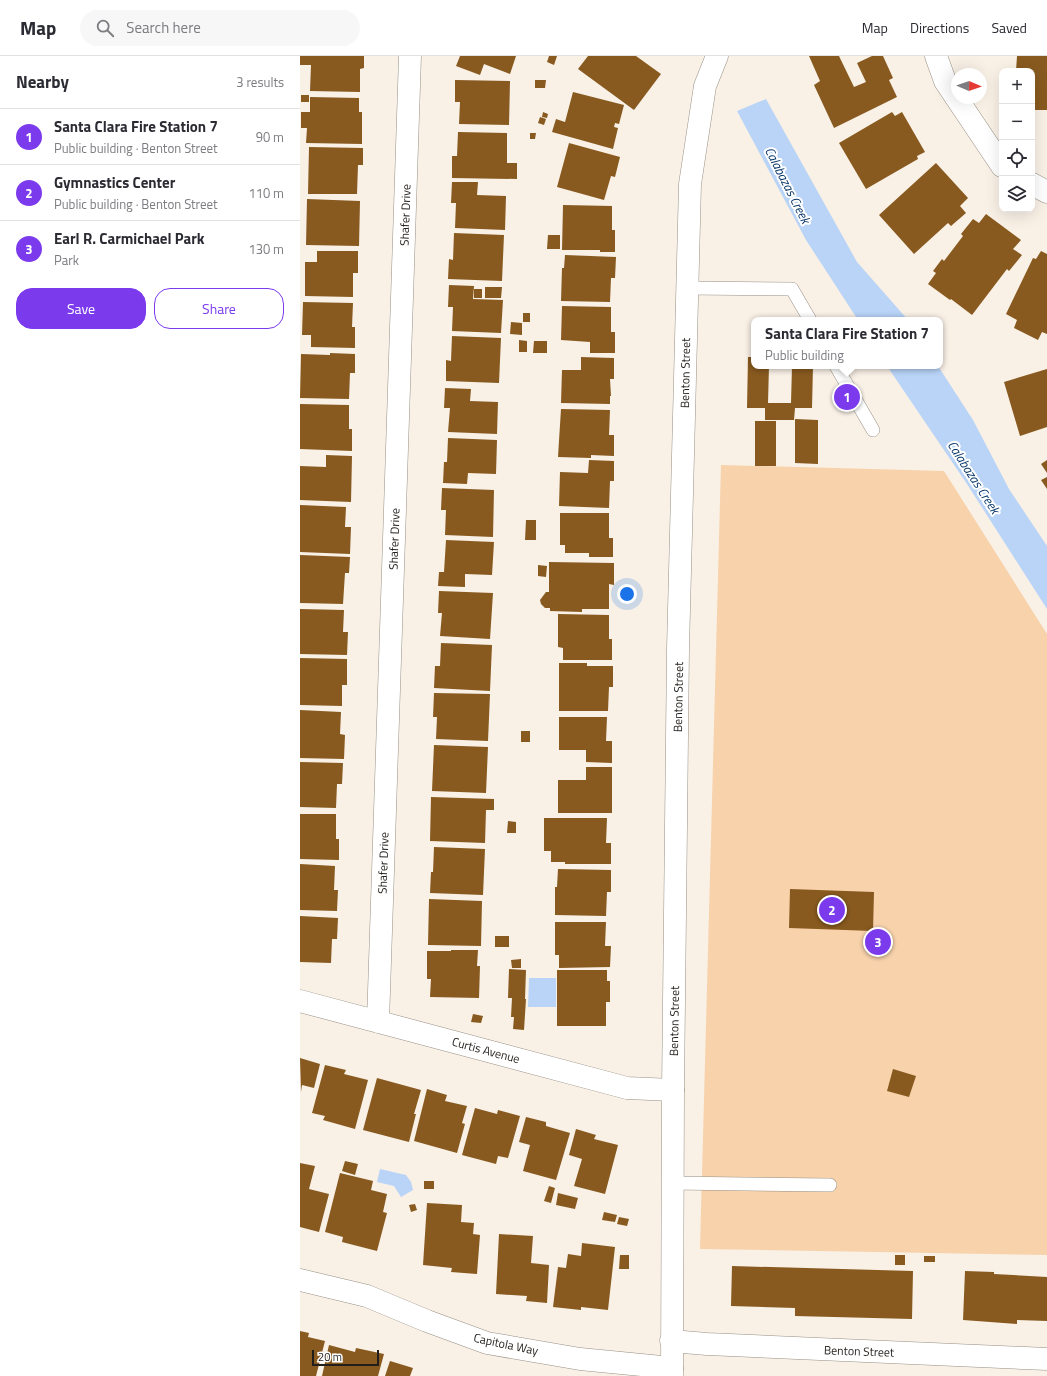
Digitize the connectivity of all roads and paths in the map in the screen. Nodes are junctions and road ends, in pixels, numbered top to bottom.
1 (410, 56) edge
2 (717, 56) edge
3 (936, 56) edge
4 (999, 162) edge
5 (1035, 186) edge
6 (1047, 192) edge
7 (687, 288) junction
8 (808, 317) edge
9 (838, 369) edge
10 (873, 430) dead end
11 (300, 1001) edge
12 (378, 1022) junction
13 (673, 1090) junction
14 (672, 1183) junction
15 (830, 1185) dead end
16 (300, 1280) edge
17 (671, 1341) junction
18 (1047, 1358) edge
19 (672, 1372) edge

1 - 12 street, Shafer Drive
2 - 7 street, Benton Street
3 - 4 street
5 - 6 street
7 - 8 lane
7 - 13 street, Benton Street
9 - 10 lane
11 - 12 street, Curtis Avenue
12 - 13 street, Curtis Avenue
13 - 14 street, Benton Street
14 - 15 lane
14 - 17 street, Benton Street
16 - 19 street, Capitola Way
17 - 18 street, Benton Street
17 - 19 street, Benton Street

